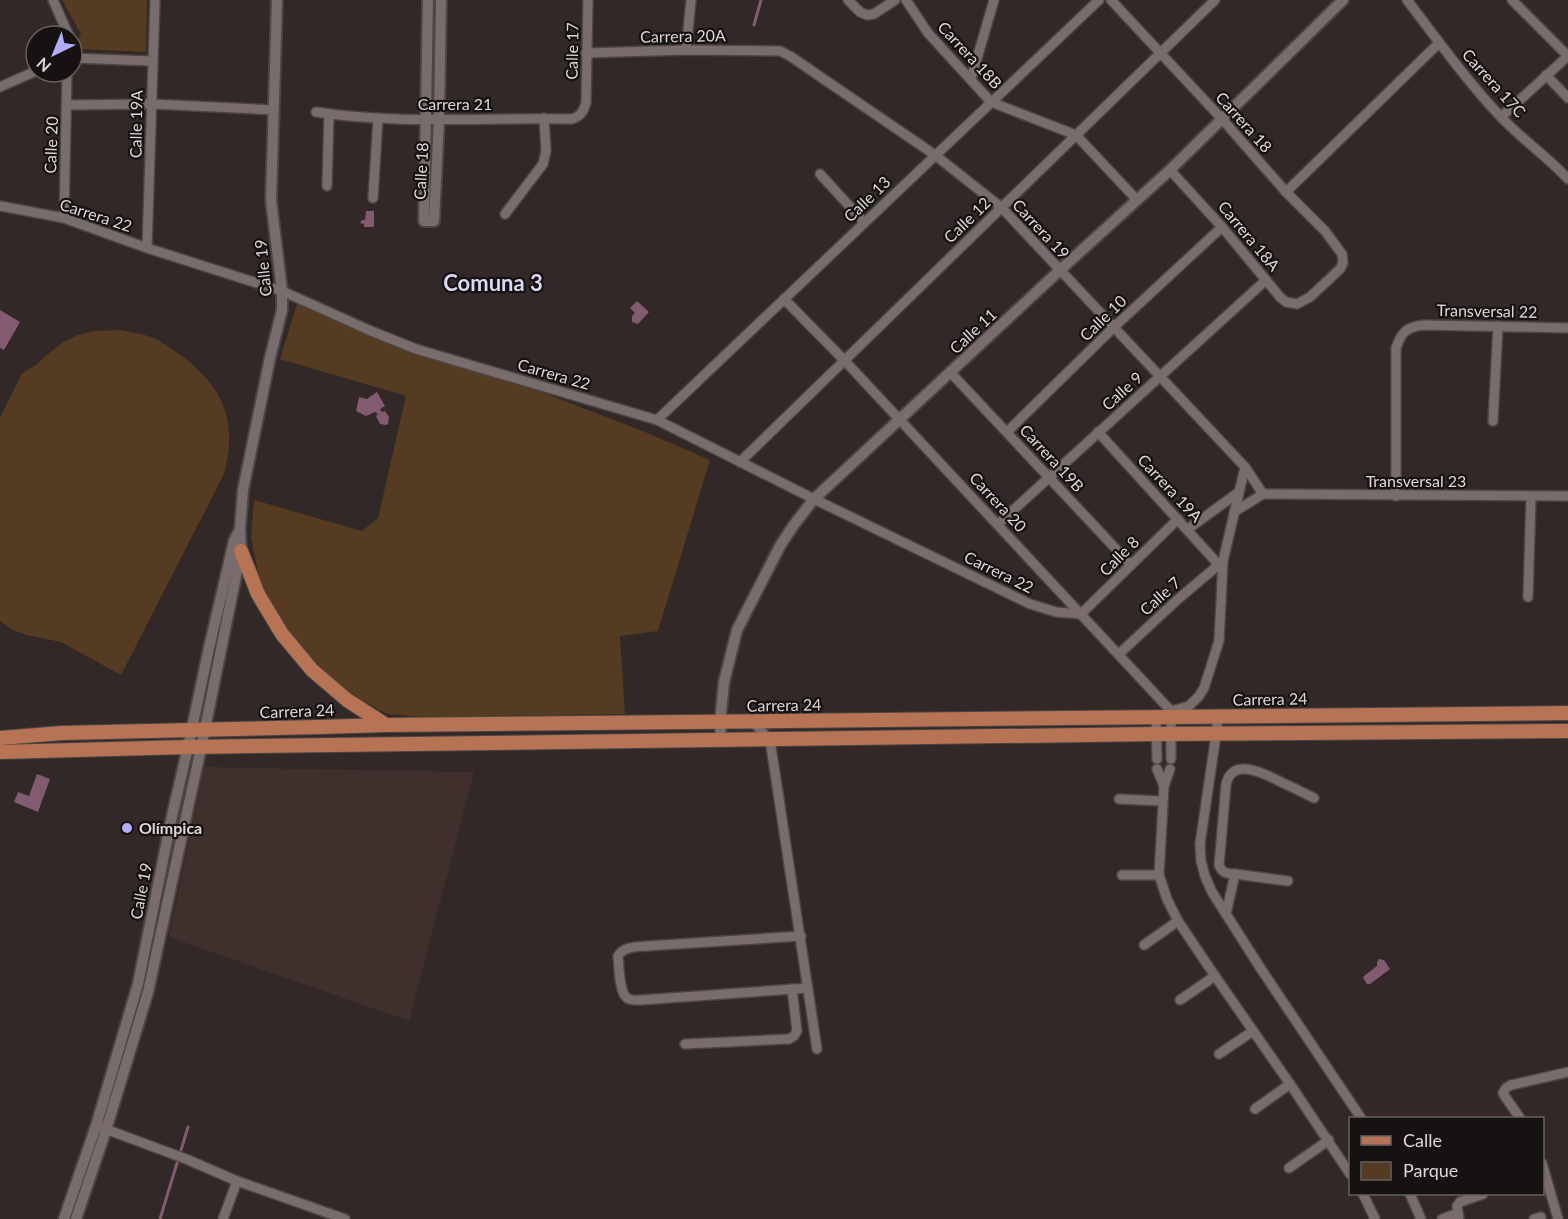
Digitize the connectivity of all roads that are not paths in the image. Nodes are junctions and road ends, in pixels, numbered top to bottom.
1 (53, 0) edge
2 (154, 0) edge
3 (277, 0) edge
4 (428, 0) edge
5 (441, 0) edge
6 (588, 0) edge
7 (691, 0) edge
8 (848, 0) edge
9 (895, 0) edge
10 (906, 0) edge
11 (994, 0) edge
12 (1099, 0) edge
13 (1111, 0) edge
14 (1215, 0) edge
15 (1343, 0) edge
16 (1407, 0) edge
17 (1512, 0) edge
18 (64, 24) edge
19 (1439, 43) junction
20 (686, 50) junction
21 (780, 51) joint
22 (586, 53) junction
23 (1161, 53) junction
24 (1568, 56) edge
25 (84, 58) edge
26 (152, 61) junction
27 (1546, 75) junction
28 (24, 76) edge
29 (971, 79) junction
30 (67, 84) edge
31 (0, 87) edge
32 (1568, 98) edge
33 (992, 102) junction
34 (152, 104) junction
35 (586, 104) joint
36 (67, 105) junction
37 (274, 110) junction
38 (316, 112) dead end
39 (329, 114) junction
40 (1501, 117) junction
41 (378, 118) junction
42 (544, 118) junction
43 (426, 119) junction
44 (439, 119) junction
45 (1222, 119) junction
46 (1076, 135) junction
47 (935, 155) junction
48 (1170, 170) junction
49 (820, 174) dead end
50 (1568, 179) edge
51 (327, 186) dead end
52 (1286, 192) junction
53 (373, 198) dead end
54 (1137, 200) junction
55 (0, 206) edge
56 (1002, 208) junction
57 (504, 214) dead end
58 (64, 218) junction
59 (864, 222) junction
60 (1222, 227) junction
61 (147, 248) junction
62 (1059, 271) junction
63 (1266, 280) junction
64 (282, 291) junction
65 (1310, 297) joint
66 (784, 299) junction
67 (1497, 326) junction
68 (1113, 328) junction
69 (1568, 328) edge
70 (845, 361) junction
71 (951, 373) junction
72 (1160, 376) junction
73 (657, 420) junction
74 (899, 420) junction
75 (1493, 421) dead end
76 (1007, 432) junction
77 (1098, 432) junction
78 (740, 462) junction
79 (1245, 467) junction
80 (1049, 477) junction
81 (1239, 492) junction
82 (1263, 494) junction
83 (1396, 496) junction
84 (1568, 496) edge
85 (1531, 497) junction
86 (814, 500) junction
87 (1234, 512) junction
88 (1178, 519) junction
89 (998, 524) junction
90 (240, 528) junction
91 (1188, 529) junction
92 (241, 551) junction
93 (1221, 563) junction
94 (1131, 565) junction
95 (1528, 597) dead end
96 (1081, 614) junction
97 (209, 648) junction
98 (221, 650) junction
99 (1119, 654) junction
100 (1568, 713) edge
101 (1171, 714) junction
102 (1218, 716) junction
103 (1155, 717) junction
104 (752, 721) junction
105 (720, 722) junction
106 (386, 725) junction
107 (198, 730) junction
108 (1568, 731) edge
109 (1156, 734) junction
110 (1171, 735) junction
111 (1216, 735) junction
112 (0, 738) edge
113 (771, 740) junction
114 (720, 741) junction
115 (195, 748) junction
116 (0, 752) edge
117 (1156, 759) dead end
118 (1171, 759) dead end
119 (1157, 769) dead end
120 (1170, 770) dead end
121 (1164, 786) junction
122 (1314, 798) dead end
123 (1119, 799) dead end
124 (1162, 801) junction
125 (1235, 874) junction
126 (1122, 875) dead end
127 (1159, 875) junction
128 (1288, 881) dead end
129 (1226, 914) junction
130 (1178, 921) junction
131 (801, 936) junction
132 (1144, 945) dead end
133 (1215, 976) junction
134 (808, 988) junction
135 (792, 989) junction
136 (1180, 1000) dead end
137 (1253, 1031) junction
138 (685, 1044) dead end
139 (817, 1049) dead end
140 (1219, 1054) dead end
141 (1568, 1072) edge
142 (1290, 1084) junction
143 (1255, 1109) dead end
144 (1360, 1117) edge
145 (1519, 1117) edge
146 (101, 1128) junction
147 (1329, 1140) junction
148 (1289, 1168) dead end
149 (1544, 1170) edge
150 (1349, 1172) edge
151 (237, 1180) junction
152 (1363, 1195) edge
153 (1410, 1195) edge
154 (1480, 1195) edge
155 (1459, 1216) edge
156 (64, 1219) edge
157 (76, 1219) edge
158 (223, 1219) edge
159 (345, 1219) edge
160 (1375, 1219) edge
161 (1421, 1219) edge
162 (1442, 1219) edge
163 (1558, 1219) edge

1 - 18 street
2 - 26 street, Calle 19A
3 - 37 street, Calle 19
4 - 43 street, Calle 18
5 - 44 street, Calle 18
6 - 22 street, Calle 17
7 - 20 street
8 - 9 street
10 - 29 street, Carrera 18B
11 - 29 street
12 - 33 street, Calle 13
13 - 23 street, Carrera 18
14 - 23 street, Calle 12
15 - 45 street, Calle 11
16 - 19 street, Carrera 17C
17 - 24 street
19 - 40 street, Carrera 17C
19 - 52 street
20 - 21 street, Carrera 20A
20 - 22 street, Carrera 20A
21 - 47 street, Carrera 19
22 - 35 street, Calle 17
23 - 45 street, Carrera 18
23 - 46 street, Calle 12
24 - 27 street
25 - 26 street
26 - 34 street, Calle 19A
27 - 32 street
27 - 40 street
28 - 31 street
29 - 33 street, Carrera 18B
30 - 36 street, Calle 20
33 - 46 street, Carrera 18B
33 - 47 street, Calle 13
34 - 36 street
34 - 37 street
34 - 61 street, Calle 19A
35 - 42 street, Carrera 21
36 - 58 street, Calle 20
37 - 64 street, Calle 19
38 - 39 street, Carrera 21
39 - 41 street, Carrera 21
39 - 51 street
40 - 50 street, Carrera 17C
41 - 43 street, Carrera 21
41 - 53 street
42 - 44 street, Carrera 21
42 - 57 street
43 - 44 street, Carrera 21
43 - 44 street, Calle 18
45 - 48 street, Calle 11
45 - 52 street, Carrera 18
46 - 54 street, Carrera 18B
46 - 56 street, Calle 12
47 - 56 street, Carrera 19
47 - 59 street, Calle 13
48 - 54 street, Calle 11
48 - 60 street, Carrera 18A
49 - 59 street
52 - 65 street, Carrera 18
54 - 62 street, Calle 11
55 - 58 street, Carrera 22
56 - 62 street, Carrera 19
56 - 70 street, Calle 12
58 - 61 street, Carrera 22
59 - 66 street, Calle 13
60 - 63 street, Carrera 18A
60 - 68 street, Calle 10
61 - 64 street, Carrera 22
62 - 68 street, Carrera 19
62 - 71 street, Calle 11
63 - 65 street, Carrera 18A
63 - 72 street, Calle 9
64 - 73 street, Carrera 22
64 - 90 street, Calle 19
66 - 70 street, Carrera 20
66 - 73 street, Calle 13
67 - 69 street, Transversal 22
67 - 75 street
67 - 83 street, Transversal 22
68 - 72 street, Carrera 19
68 - 76 street, Calle 10
70 - 74 street, Carrera 20
70 - 78 street, Calle 12
71 - 74 street, Calle 11
71 - 76 street, Carrera 19B
72 - 77 street, Calle 9
72 - 79 street, Carrera 19
73 - 78 street, Carrera 22
74 - 86 street, Calle 11
74 - 89 street, Carrera 20
76 - 80 street, Carrera 19B
77 - 80 street, Calle 9
77 - 88 street, Carrera 19A
78 - 86 street, Carrera 22
79 - 81 street
79 - 82 street
80 - 89 street, Calle 9
80 - 94 street, Carrera 19B
81 - 87 street
81 - 91 street
82 - 83 street, Transversal 23
82 - 87 street
83 - 85 street, Transversal 23
84 - 85 street, Transversal 23
85 - 95 street
86 - 96 street, Carrera 22
86 - 105 street, Calle 11
87 - 93 street
88 - 91 street, Carrera 19A
88 - 94 street, Calle 8
89 - 96 street, Carrera 20
90 - 92 street, Calle 19
90 - 97 street, Calle 19
91 - 93 street, Carrera 19A
92 - 98 street, Calle 19
92 - 106 main road
93 - 99 street, Calle 7
93 - 101 street
94 - 96 street, Calle 8
96 - 99 street, Carrera 20
97 - 98 street
97 - 107 street, Calle 19
98 - 107 street, Calle 19
99 - 101 street, Carrera 20
100 - 102 main road, Carrera 24
101 - 102 main road, Carrera 24
101 - 103 main road, Carrera 24
101 - 110 street
102 - 111 street
103 - 104 main road, Carrera 24
103 - 109 street
104 - 105 main road, Carrera 24
104 - 113 street
105 - 106 main road, Carrera 24
105 - 114 street, Calle 11
106 - 107 main road, Carrera 24
107 - 112 main road, Carrera 24
107 - 115 street, Calle 19
108 - 111 main road
109 - 110 main road
109 - 113 main road
109 - 117 street
110 - 111 main road
110 - 118 street
111 - 129 street
113 - 114 main road
113 - 131 street
114 - 115 main road
115 - 116 main road
115 - 146 street, Calle 19
119 - 121 street
120 - 121 street
121 - 124 street
122 - 125 street
123 - 124 street
124 - 127 street
125 - 128 street
125 - 129 street
126 - 127 street
127 - 130 street
129 - 144 street
130 - 132 street
130 - 133 street
131 - 134 street
131 - 135 street
133 - 136 street
133 - 137 street
134 - 135 street
134 - 139 street
135 - 138 street
137 - 140 street
137 - 142 street
141 - 145 street
142 - 143 street
142 - 147 street
146 - 151 street
146 - 156 street, Calle 19
146 - 157 street, Calle 19
147 - 148 street
147 - 150 street
149 - 163 street
151 - 158 street
151 - 159 street
152 - 160 street
153 - 161 street
154 - 155 street
155 - 162 street

